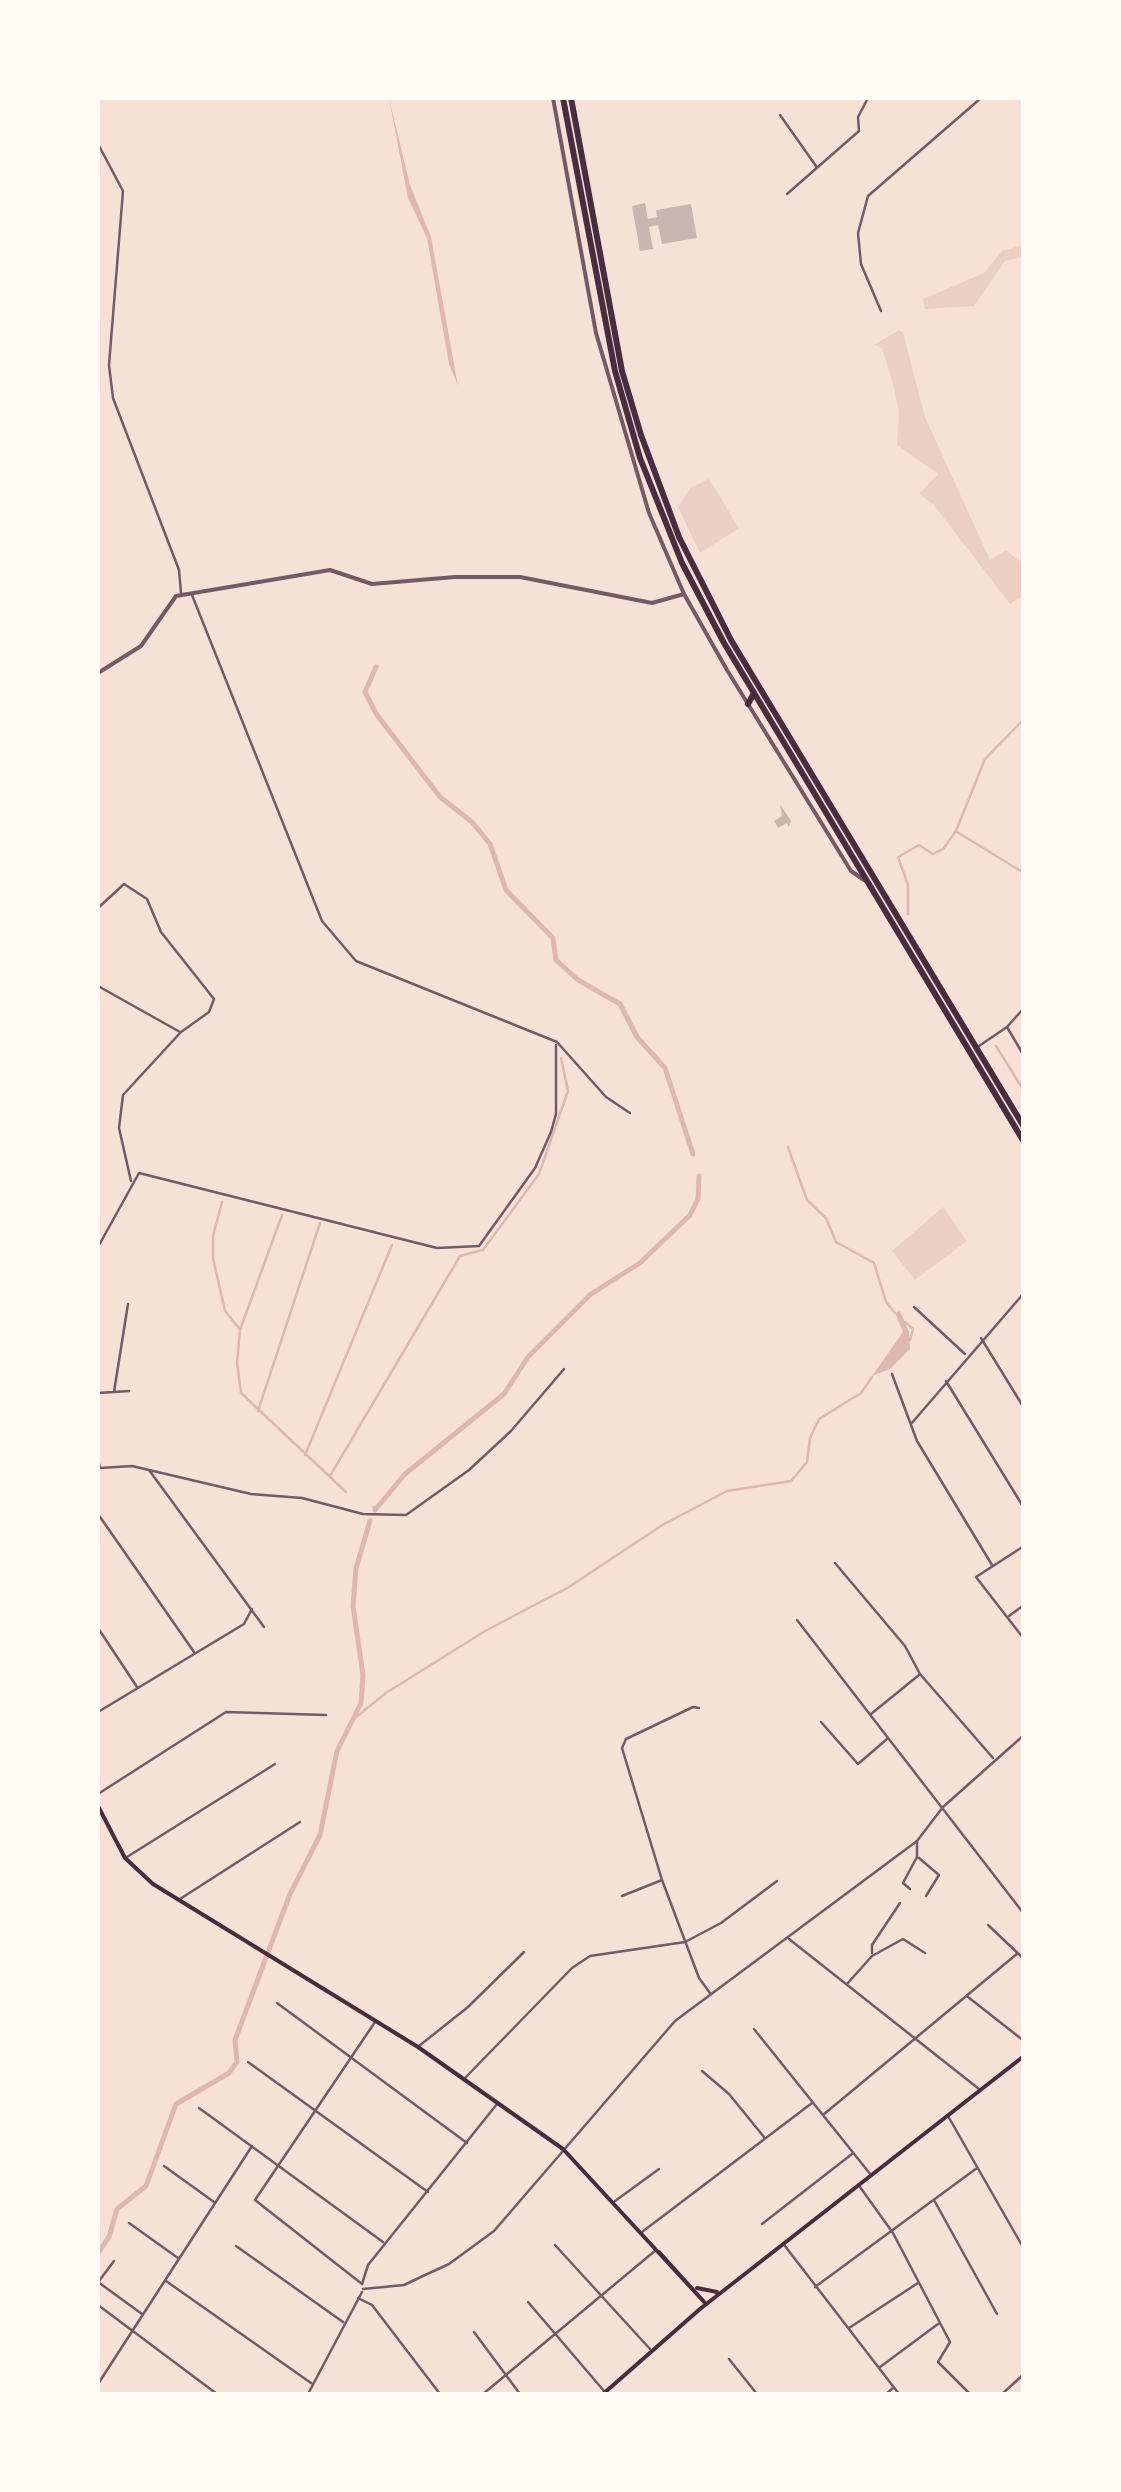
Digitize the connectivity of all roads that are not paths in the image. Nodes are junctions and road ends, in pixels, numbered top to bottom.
1 (552, 98) edge
2 (563, 98) edge
3 (571, 98) edge
4 (868, 98) edge
5 (981, 98) edge
6 (555, 108) junction
7 (780, 115) dead end
8 (568, 116) junction
9 (98, 144) edge
10 (817, 168) junction
11 (788, 194) dead end
12 (880, 311) dead end
13 (691, 581) junction
14 (181, 594) junction
15 (192, 594) junction
16 (684, 594) junction
17 (98, 673) edge
18 (754, 694) junction
19 (748, 704) junction
20 (806, 774) junction
21 (792, 777) junction
22 (866, 881) junction
23 (98, 908) edge
24 (98, 986) edge
25 (1024, 1008) edge
26 (1007, 1027) junction
27 (181, 1032) junction
28 (557, 1042) junction
29 (976, 1048) junction
30 (1024, 1056) edge
31 (630, 1112) dead end
32 (1024, 1128) edge
33 (1024, 1142) edge
34 (131, 1182) junction
35 (98, 1247) edge
36 (1024, 1293) edge
37 (1019, 1297) junction
38 (128, 1304) dead end
39 (1024, 1304) edge
40 (914, 1307) dead end
41 (981, 1338) junction
42 (966, 1355) junction
43 (564, 1369) dead end
44 (892, 1374) dead end
45 (946, 1380) junction
46 (129, 1391) dead end
47 (114, 1392) junction
48 (98, 1393) edge
49 (1024, 1408) edge
50 (911, 1424) junction
51 (98, 1460) edge
52 (148, 1469) junction
53 (1024, 1508) edge
54 (98, 1514) edge
55 (1024, 1546) edge
56 (835, 1563) dead end
57 (992, 1565) junction
58 (1024, 1605) edge
59 (252, 1609) junction
60 (1007, 1617) junction
61 (796, 1620) dead end
62 (264, 1627) dead end
63 (98, 1628) edge
64 (1024, 1639) edge
65 (195, 1653) junction
66 (920, 1674) junction
67 (138, 1688) junction
68 (699, 1708) dead end
69 (98, 1712) edge
70 (871, 1714) junction
71 (326, 1715) dead end
72 (821, 1722) dead end
73 (1024, 1734) edge
74 (888, 1738) junction
75 (994, 1760) junction
76 (276, 1764) dead end
77 (98, 1794) edge
78 (98, 1806) edge
79 (943, 1807) junction
80 (300, 1822) dead end
81 (917, 1840) junction
82 (918, 1857) junction
83 (125, 1858) junction
84 (662, 1880) junction
85 (777, 1882) dead end
86 (910, 1890) dead end
87 (622, 1896) dead end
88 (926, 1896) dead end
89 (179, 1900) junction
90 (900, 1903) dead end
91 (1024, 1914) edge
92 (988, 1925) dead end
93 (787, 1938) junction
94 (685, 1942) junction
95 (524, 1952) dead end
96 (925, 1952) dead end
97 (1018, 1953) junction
98 (872, 1956) junction
99 (1024, 1958) edge
100 (846, 1986) junction
101 (711, 1994) junction
102 (967, 1996) junction
103 (277, 2003) dead end
104 (376, 2020) junction
105 (754, 2028) dead end
106 (914, 2039) junction
107 (1024, 2040) edge
108 (418, 2047) junction
109 (1024, 2056) edge
110 (248, 2062) dead end
111 (351, 2062) junction
112 (702, 2071) dead end
113 (464, 2079) junction
114 (980, 2090) junction
115 (498, 2102) junction
116 (812, 2102) junction
117 (199, 2108) dead end
118 (312, 2110) junction
119 (823, 2115) junction
120 (948, 2115) junction
121 (765, 2138) junction
122 (468, 2144) junction
123 (252, 2146) junction
124 (563, 2149) junction
125 (853, 2153) junction
126 (277, 2163) junction
127 (164, 2166) dead end
128 (976, 2168) junction
129 (659, 2170) dead end
130 (872, 2176) junction
131 (859, 2186) junction
132 (430, 2193) junction
133 (933, 2199) junction
134 (615, 2201) junction
135 (215, 2203) junction
136 (129, 2224) dead end
137 (762, 2224) dead end
138 (642, 2232) junction
139 (893, 2233) junction
140 (385, 2243) junction
141 (784, 2244) junction
142 (555, 2245) dead end
143 (236, 2246) dead end
144 (658, 2248) junction
145 (1024, 2249) edge
146 (179, 2259) junction
147 (114, 2261) dead end
148 (165, 2280) junction
149 (98, 2282) edge
150 (918, 2283) junction
151 (362, 2287) junction
152 (694, 2287) junction
153 (816, 2287) junction
154 (721, 2292) junction
155 (602, 2296) junction
156 (358, 2298) junction
157 (528, 2302) dead end
158 (706, 2304) junction
159 (98, 2305) edge
160 (143, 2314) junction
161 (998, 2314) dead end
162 (344, 2323) junction
163 (939, 2323) junction
164 (848, 2329) junction
165 (132, 2332) junction
166 (474, 2332) dead end
167 (556, 2335) junction
168 (650, 2349) junction
169 (729, 2359) dead end
170 (879, 2368) junction
171 (1024, 2374) edge
172 (505, 2377) junction
173 (98, 2384) edge
174 (312, 2384) junction
175 (894, 2388) junction
176 (604, 2393) edge
177 (217, 2394) edge
178 (308, 2394) edge
179 (440, 2394) edge
180 (483, 2394) edge
181 (520, 2394) edge
182 (757, 2394) edge
183 (886, 2394) edge
184 (899, 2394) edge
185 (970, 2394) edge
186 (1002, 2394) edge

1 - 6 street
2 - 8 highway
3 - 20 highway
4 - 10 street
5 - 12 street
6 - 8 street
6 - 16 street
7 - 10 street
8 - 13 highway
9 - 14 street
10 - 11 street
13 - 16 highway
13 - 18 highway
14 - 15 street
14 - 17 street
15 - 16 street
15 - 28 street
16 - 19 street
18 - 19 highway
18 - 20 highway
19 - 21 street
20 - 21 street
20 - 22 highway
20 - 29 highway
21 - 22 street
22 - 33 highway
23 - 27 street
24 - 27 street
25 - 26 street
26 - 29 street
26 - 30 street
27 - 34 street
28 - 31 street
28 - 34 street
29 - 32 highway
34 - 35 street
36 - 37 street
37 - 39 street
37 - 41 street
38 - 47 street
40 - 42 street
41 - 42 street
41 - 49 street
42 - 45 street
43 - 52 street
44 - 50 street
45 - 50 street
45 - 53 street
46 - 47 street
47 - 48 street
50 - 57 street
51 - 52 street
52 - 59 street
54 - 65 street
55 - 57 street
56 - 66 street
57 - 60 street
58 - 60 street
59 - 62 street
59 - 65 street
60 - 64 street
61 - 70 street
63 - 67 street
65 - 67 street
66 - 70 street
66 - 75 street
67 - 69 street
68 - 84 street
70 - 74 street
71 - 77 street
72 - 74 street
73 - 75 street
74 - 79 street
75 - 79 street
76 - 83 street
78 - 83 main road
79 - 81 street
79 - 91 street
80 - 89 street
81 - 82 street
81 - 93 street
82 - 86 street
82 - 88 street
83 - 89 main road
84 - 87 street
84 - 94 street
85 - 94 street
89 - 104 main road
90 - 98 street
92 - 97 street
93 - 100 street
93 - 101 street
94 - 101 street
94 - 113 street
95 - 108 street
96 - 98 street
97 - 99 street
97 - 102 street
98 - 100 street
100 - 106 street
101 - 124 street
102 - 106 street
102 - 107 street
103 - 111 street
104 - 108 main road
104 - 111 street
105 - 116 street
106 - 114 street
106 - 119 street
108 - 113 main road
109 - 114 main road
110 - 118 street
111 - 118 street
111 - 122 street
112 - 121 street
113 - 115 main road
114 - 120 main road
115 - 122 street
115 - 124 main road
116 - 119 street
116 - 121 street
117 - 123 street
118 - 126 street
118 - 132 street
119 - 125 street
120 - 128 street
120 - 130 main road
121 - 138 street
122 - 132 street
123 - 126 street
123 - 135 street
124 - 134 main road
124 - 151 street
125 - 130 street
125 - 137 street
126 - 140 street
126 - 151 street
127 - 135 street
128 - 133 street
128 - 145 street
129 - 134 street
130 - 131 main road
131 - 139 street
131 - 141 main road
132 - 140 street
133 - 139 street
133 - 161 street
134 - 138 main road
135 - 146 street
136 - 146 street
138 - 144 main road
139 - 150 street
139 - 153 street
140 - 151 street
141 - 153 street
141 - 154 main road
142 - 155 street
143 - 162 street
144 - 152 main road
144 - 155 street
144 - 158 main road
146 - 148 street
147 - 149 street
148 - 160 street
148 - 174 street
149 - 160 street
150 - 163 street
150 - 164 street
151 - 156 street
152 - 154 main road
152 - 158 main road
153 - 164 street
154 - 158 main road
155 - 167 street
155 - 168 street
156 - 162 street
156 - 179 street
157 - 167 street
158 - 168 main road
159 - 165 street
160 - 165 street
162 - 174 street
163 - 170 street
163 - 185 street
164 - 170 street
165 - 173 street
165 - 177 street
166 - 172 street
167 - 172 street
167 - 176 street
168 - 176 main road
169 - 182 street
170 - 175 street
171 - 186 street
172 - 180 street
172 - 181 street
174 - 178 street
175 - 183 street
175 - 184 street

